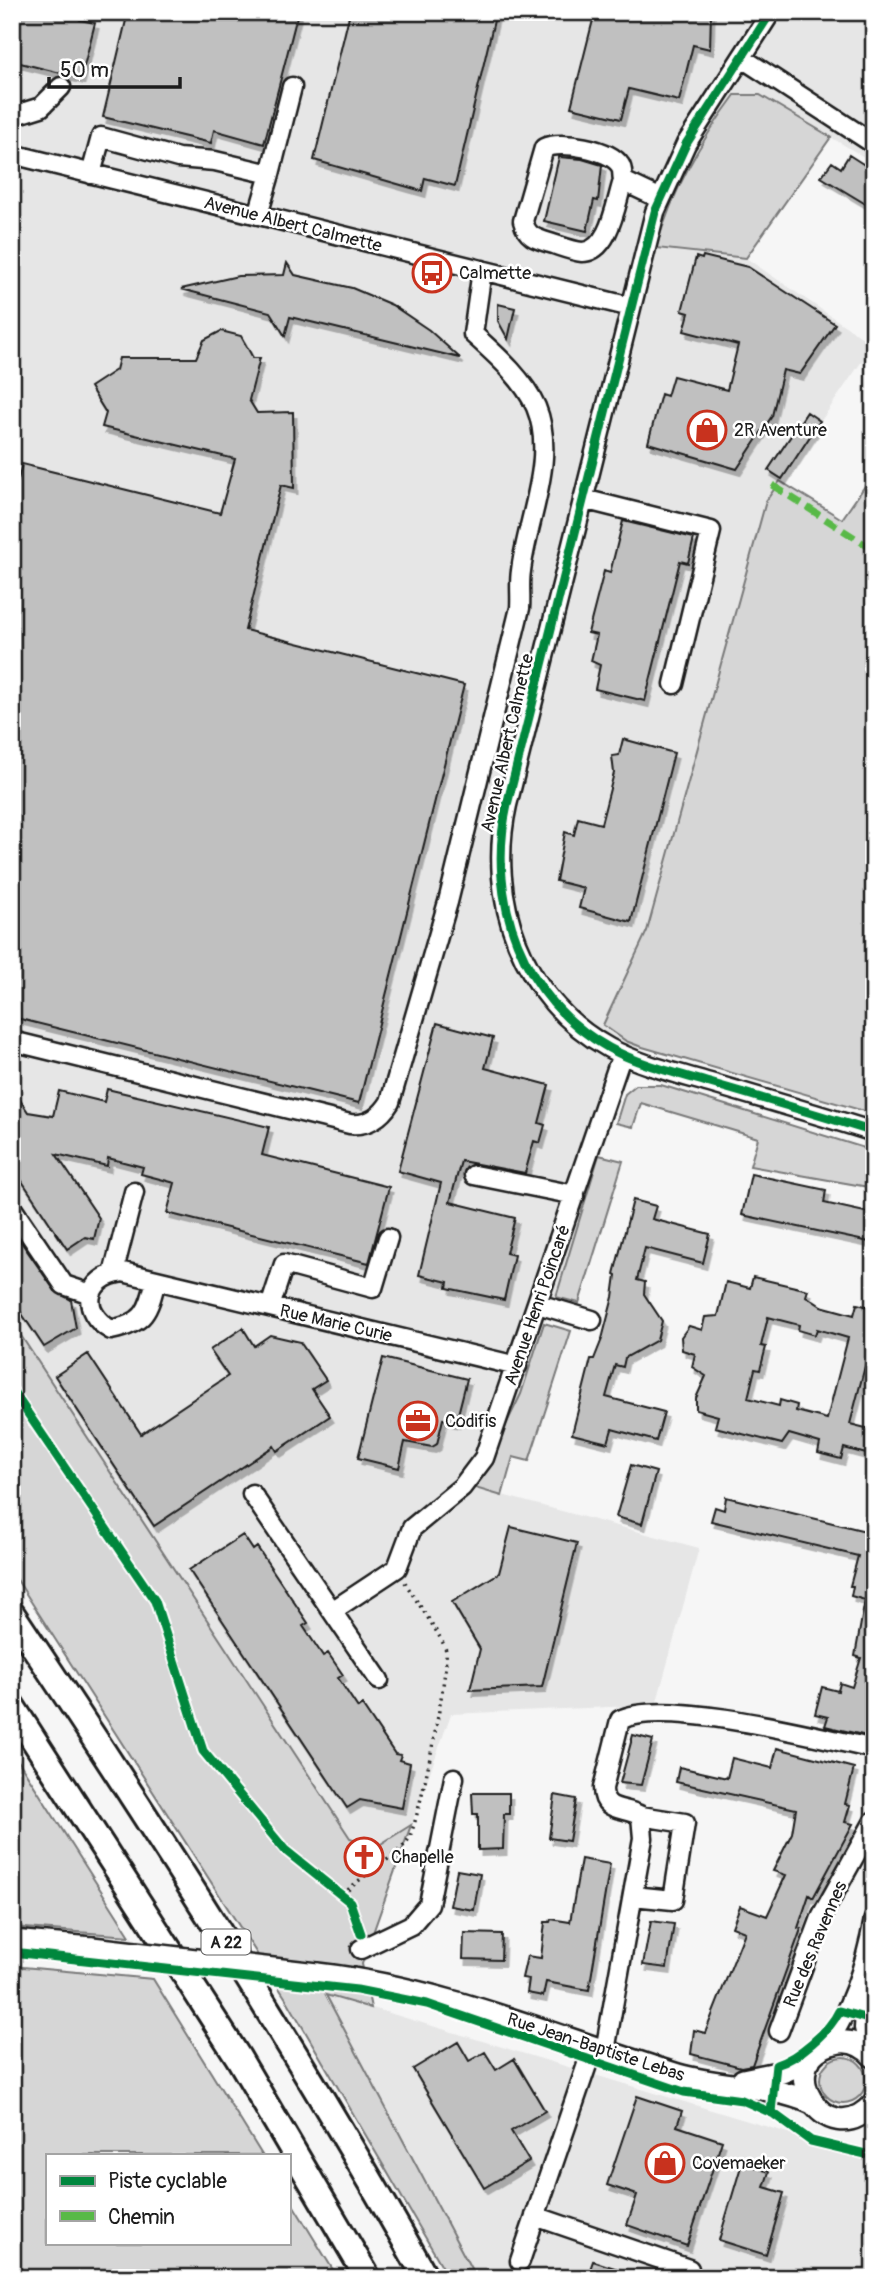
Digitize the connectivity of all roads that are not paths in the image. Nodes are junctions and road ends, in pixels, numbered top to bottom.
1 (771, 12) edge
2 (742, 58) junction
3 (61, 87) dead end
4 (292, 87) dead end
5 (12, 116) edge
6 (874, 144) edge
7 (12, 154) edge
8 (92, 174) junction
9 (270, 174) junction
10 (623, 181) junction
11 (659, 198) junction
12 (258, 215) junction
13 (482, 270) junction
14 (631, 307) junction
15 (583, 499) junction
16 (674, 684) dead end
17 (12, 1041) edge
18 (622, 1054) junction
19 (874, 1132) edge
20 (474, 1175) dead end
21 (134, 1192) dead end
22 (575, 1195) junction
23 (12, 1208) edge
24 (388, 1238) dead end
25 (113, 1273) junction
26 (156, 1280) junction
27 (91, 1294) junction
28 (538, 1304) junction
29 (270, 1307) junction
30 (592, 1320) dead end
31 (517, 1366) junction
32 (252, 1494) dead end
33 (332, 1611) junction
34 (12, 1614) edge
35 (379, 1680) dead end
36 (12, 1706) edge
37 (874, 1749) edge
38 (454, 1778) dead end
39 (640, 1816) junction
40 (874, 1821) edge
41 (633, 1896) junction
42 (873, 1924) edge
43 (12, 1941) edge
44 (361, 1949) dead end
45 (779, 2031) dead end
46 (826, 2045) junction
47 (599, 2049) junction
48 (872, 2055) edge
49 (809, 2061) junction
50 (724, 2084) junction
51 (811, 2103) junction
52 (870, 2111) edge
53 (535, 2216) junction
54 (520, 2261) dead end
55 (689, 2269) dead end
56 (368, 2278) edge
57 (426, 2278) edge

1 - 2 street
2 - 6 street
2 - 11 street
3 - 5 street
4 - 9 street
7 - 8 street, Avenue Albert Calmette
8 - 9 street
8 - 12 street, Avenue Albert Calmette
9 - 12 street
10 - 10 street
10 - 11 street
11 - 14 street
12 - 13 street, Avenue Albert Calmette
13 - 14 street, Avenue Albert Calmette
13 - 17 street
14 - 15 street, Avenue Albert Calmette
15 - 16 street
15 - 18 street, Avenue Albert Calmette
18 - 19 street, Avenue Albert Calmette
18 - 22 street, Avenue Henri Poincaré
20 - 22 street
21 - 25 street
22 - 28 street, Avenue Henri Poincaré
23 - 27 street
24 - 29 street
25 - 26 street, Rue Marie Curie
25 - 27 street
26 - 27 street
26 - 29 street, Rue Marie Curie
28 - 30 street
28 - 31 street, Avenue Henri Poincaré
29 - 31 street, Rue Marie Curie
31 - 33 street, Avenue Henri Poincaré
32 - 33 street
33 - 35 street
34 - 57 highway, A 22
36 - 56 highway, A 22
37 - 39 street
38 - 44 street
39 - 41 street
39 - 41 street
40 - 45 street, Rue des Ravennes
41 - 47 street
42 - 46 street
42 - 48 street
43 - 47 main road, Rue Jean-Baptiste Lebas, bridge
46 - 48 main road
46 - 49 main road
47 - 50 main road, Rue Jean-Baptiste Lebas
47 - 53 street
49 - 50 main road
49 - 51 main road
50 - 51 main road, Rue Jean-Baptiste Lebas
51 - 52 main road, Rue Jean-Baptiste Lebas
53 - 54 street
53 - 55 street

